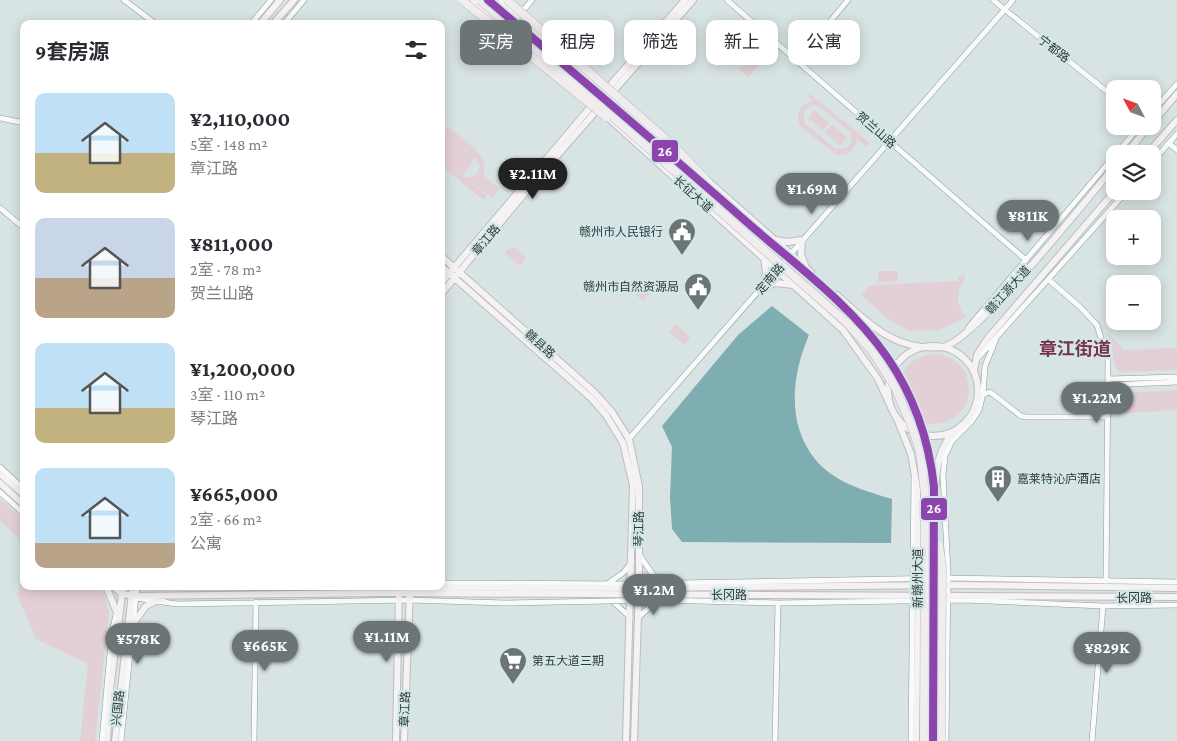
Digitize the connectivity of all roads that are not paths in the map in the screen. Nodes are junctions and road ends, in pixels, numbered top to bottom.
1 (124, 0) edge
2 (271, 0) edge
3 (280, 0) edge
4 (294, 0) edge
5 (304, 0) edge
6 (462, 0) edge
7 (473, 0) edge
8 (480, 0) edge
9 (488, 0) edge
10 (501, 0) edge
11 (507, 0) edge
12 (532, 0) edge
13 (685, 0) edge
14 (693, 0) edge
15 (727, 0) edge
16 (848, 0) edge
17 (993, 0) edge
18 (1013, 0) edge
19 (1004, 10) junction
20 (519, 15) junction
21 (151, 20) edge
22 (254, 20) edge
23 (263, 20) edge
24 (276, 20) edge
25 (287, 20) edge
26 (831, 20) edge
27 (788, 53) edge
28 (802, 65) edge
29 (1177, 84) edge
30 (1106, 91) edge
31 (607, 93) junction
32 (1177, 94) edge
33 (1161, 102) edge
34 (596, 107) junction
35 (1161, 112) edge
36 (0, 118) edge
37 (1177, 120) edge
38 (20, 123) edge
39 (1177, 134) edge
40 (1132, 135) edge
41 (1142, 135) edge
42 (889, 142) junction
43 (1169, 143) junction
44 (1124, 145) edge
45 (1133, 145) edge
46 (1155, 145) edge
47 (1177, 150) edge
48 (1161, 152) edge
49 (1106, 166) edge
50 (676, 171) junction
51 (1106, 177) edge
52 (1107, 200) edge
53 (1119, 200) edge
54 (0, 208) edge
55 (736, 212) junction
56 (20, 225) edge
57 (775, 240) junction
58 (802, 240) junction
59 (791, 254) junction
60 (763, 257) junction
61 (445, 259) edge
62 (1026, 260) junction
63 (454, 267) junction
64 (445, 270) edge
65 (778, 270) junction
66 (809, 270) junction
67 (460, 272) junction
68 (449, 273) junction
69 (445, 278) edge
70 (454, 278) junction
71 (1049, 280) junction
72 (796, 286) junction
73 (762, 287) junction
74 (445, 289) edge
75 (996, 338) junction
76 (956, 341) junction
77 (928, 346) junction
78 (937, 346) junction
79 (975, 361) junction
80 (1177, 376) edge
81 (1109, 382) junction
82 (1177, 382) edge
83 (977, 384) junction
84 (980, 395) junction
85 (891, 407) junction
86 (1107, 417) junction
87 (897, 419) junction
88 (961, 426) junction
89 (626, 441) junction
90 (0, 467) edge
91 (0, 474) edge
92 (0, 483) edge
93 (20, 485) edge
94 (934, 487) junction
95 (0, 492) edge
96 (20, 492) edge
97 (20, 501) edge
98 (20, 510) edge
99 (639, 555) junction
100 (632, 562) junction
101 (919, 577) junction
102 (938, 578) junction
103 (947, 582) junction
104 (1106, 582) junction
105 (1177, 582) edge
106 (445, 583) edge
107 (667, 583) junction
108 (607, 584) junction
109 (938, 586) junction
110 (916, 587) junction
111 (1177, 588) edge
112 (109, 590) edge
113 (134, 590) edge
114 (309, 590) edge
115 (635, 591) junction
116 (121, 592) edge
117 (399, 592) edge
118 (410, 592) edge
119 (168, 596) junction
120 (134, 597) junction
121 (916, 598) junction
122 (938, 598) junction
123 (947, 598) junction
124 (1177, 598) edge
125 (612, 600) junction
126 (658, 600) junction
127 (154, 602) junction
128 (256, 602) junction
129 (778, 603) junction
130 (1177, 605) edge
131 (1103, 606) junction
132 (117, 611) junction
133 (634, 618) junction
134 (132, 624) junction
135 (117, 628) junction
136 (126, 638) junction
137 (102, 741) edge
138 (107, 741) edge
139 (115, 741) edge
140 (121, 741) edge
141 (254, 741) edge
142 (396, 741) edge
143 (404, 741) edge
144 (626, 741) edge
145 (634, 741) edge
146 (775, 741) edge
147 (911, 741) edge
148 (916, 741) edge
149 (920, 741) edge
150 (924, 741) edge
151 (933, 741) edge
152 (938, 741) edge
153 (941, 741) edge
154 (946, 741) edge
155 (1092, 741) edge

1 - 21 street
2 - 22 street
3 - 23 main road
4 - 24 main road
5 - 25 street
6 - 50 highway, bridge
7 - 34 main road, 长征大道
8 - 50 highway, bridge
9 - 55 highway, bridge
10 - 20 main road, 长征大道
11 - 55 highway, bridge
12 - 20 street
13 - 31 main road
14 - 31 main road
15 - 27 street, 贺兰山路
16 - 26 street
17 - 19 street, 宁都路
18 - 19 street, 定南路
19 - 30 street, 宁都路
19 - 42 street, 定南路
20 - 31 main road, 长征大道
28 - 42 street, 贺兰山路
29 - 33 street
31 - 34 main road, 章江路
31 - 57 main road, 长征大道
32 - 35 main road
34 - 60 main road, 长征大道
34 - 63 main road, 章江路
34 - 67 main road, 章江路
36 - 38 street
37 - 46 main road
39 - 43 street
40 - 44 street
41 - 45 main road
42 - 58 street, 定南路
42 - 62 street, 贺兰山路
43 - 47 street
43 - 48 street
49 - 62 street
50 - 101 highway, bridge
51 - 76 main road, 赣江源大道
52 - 79 main road, 赣江源大道
53 - 71 street
54 - 56 street
55 - 94 highway, bridge
57 - 58 main road
57 - 59 main road, 长征大道
58 - 59 street, 定南路
58 - 66 main road
59 - 65 street, 定南路
59 - 66 main road, 长征大道
60 - 65 main road, 长征大道
60 - 73 main road
61 - 63 main road, 赣县路
62 - 76 street
63 - 67 main road, 赣县路
63 - 68 main road, 章江路
64 - 68 main road, 赣县路
65 - 72 main road, 长征大道
65 - 73 street, 定南路
66 - 77 main road, 长征大道
67 - 70 main road, 章江路
67 - 89 main road, 赣县路
68 - 69 main road, 章江路
68 - 70 main road, 赣县路
70 - 74 main road, 章江路
70 - 89 main road, 赣县路
71 - 75 street
71 - 81 street
72 - 73 main road
72 - 85 main road, 长征大道
73 - 89 street, 定南路
75 - 79 street
75 - 84 street
76 - 78 main road, 赣江源大道
77 - 78 main road, 赣江源大道
77 - 85 main road
78 - 83 main road
79 - 83 main road
80 - 81 street
81 - 82 street
81 - 86 street
83 - 84 main road
84 - 86 street
84 - 88 main road
84 - 103 street
85 - 87 main road
86 - 104 street
87 - 88 main road
87 - 101 main road, 新赣州大道
88 - 102 main road, 新赣州大道
89 - 99 main road, 琴江路
89 - 100 main road, 琴江路
90 - 93 street
91 - 96 main road
92 - 97 main road
94 - 151 highway, bridge
94 - 153 highway, bridge
95 - 98 street
99 - 107 street
99 - 115 main road, 琴江路
100 - 108 street
100 - 115 main road, 琴江路
101 - 102 street
101 - 107 street
101 - 110 main road, 新赣州大道
101 - 149 highway, bridge
101 - 150 highway, bridge
102 - 103 street
102 - 109 main road, 新赣州大道
103 - 104 street
103 - 109 main road, 长冈路
103 - 111 main road, 长冈路
103 - 123 street
104 - 105 street
106 - 108 street
107 - 115 street
108 - 115 street
109 - 110 main road, 长冈路
109 - 122 main road, 新赣州大道
110 - 115 main road, 长冈路
110 - 121 main road, 新赣州大道
112 - 132 main road
113 - 120 main road, 兴国路
114 - 117 main road, 长冈路
115 - 118 main road, 长冈路
115 - 121 main road, 长冈路
115 - 125 street
115 - 126 street
115 - 133 main road, 琴江路
116 - 120 main road, 长冈路
116 - 132 street
116 - 135 main road, 兴国路
117 - 118 main road, 长冈路
117 - 118 street
117 - 119 main road, 长冈路
117 - 128 street
117 - 142 main road, 章江路
118 - 125 street
118 - 143 main road, 章江路
119 - 120 main road, 长冈路
119 - 127 main road
120 - 127 street
120 - 134 street
120 - 136 main road, 兴国路
121 - 122 main road, 长冈路
121 - 129 street
121 - 147 street
121 - 148 main road, 新赣州大道
122 - 123 main road, 长冈路
122 - 152 main road, 新赣州大道
123 - 124 main road, 长冈路
123 - 131 street
123 - 154 street
125 - 133 street
126 - 129 street
126 - 133 street
127 - 128 street
127 - 134 main road
128 - 141 street
129 - 146 street
130 - 131 street
131 - 155 street
132 - 135 main road
132 - 137 street
133 - 144 main road, 琴江路
133 - 145 main road, 琴江路
134 - 136 main road
134 - 140 street
135 - 138 main road, 兴国路
136 - 139 main road, 兴国路

